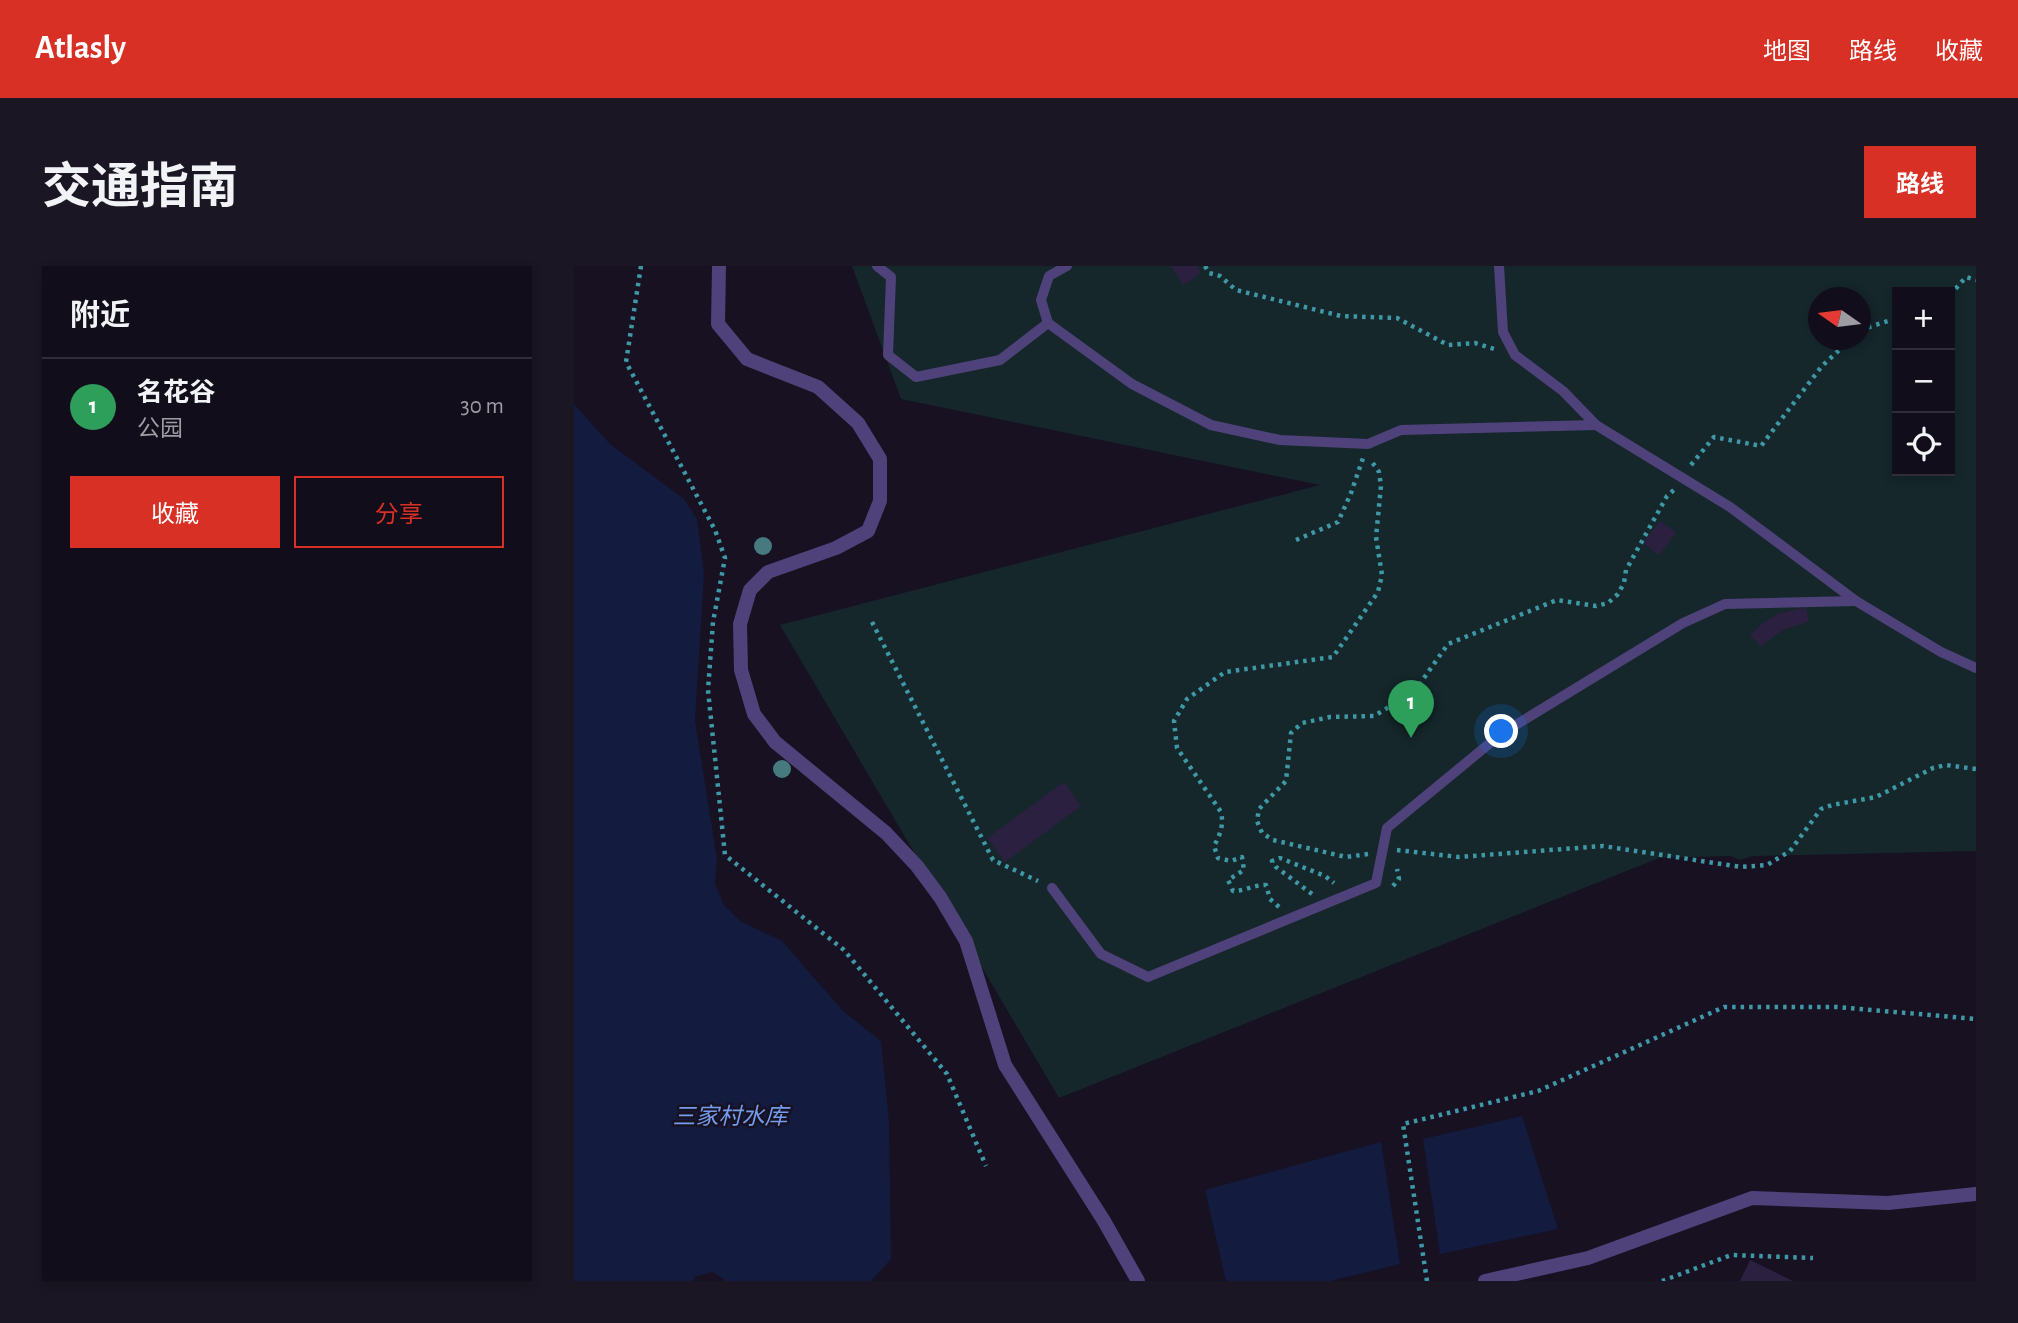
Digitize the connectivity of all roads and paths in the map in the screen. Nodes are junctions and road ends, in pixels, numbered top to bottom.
1 (719, 266) edge
2 (877, 266) edge
3 (1066, 266) edge
4 (1205, 266) edge
5 (1499, 266) edge
6 (1976, 280) edge
7 (1955, 289) edge
8 (1892, 320) edge
9 (1048, 323) junction
10 (1871, 326) edge
11 (1839, 350) edge
12 (1515, 355) junction
13 (1596, 425) junction
14 (1368, 444) junction
15 (1686, 480) junction
16 (1296, 540) dead end
17 (1856, 601) junction
18 (872, 622) dead end
19 (1976, 668) edge
20 (1976, 769) edge
21 (1382, 852) junction
22 (1052, 888) joint
23 (1390, 889) dead end
24 (1348, 894) junction
25 (1325, 904) junction
26 (1303, 913) junction
27 (1976, 1019) edge
28 (1976, 1194) edge
29 (1813, 1258) dead end
30 (1138, 1281) edge
31 (1427, 1281) edge
32 (1485, 1281) edge
33 (1662, 1281) edge

1 - 30 street
2 - 9 lane
3 - 9 lane
4 - 12 path
5 - 12 lane
6 - 7 path
8 - 10 path
9 - 14 lane
11 - 15 path
12 - 13 lane
13 - 14 lane
13 - 15 lane
14 - 16 path
14 - 26 path
15 - 17 lane
15 - 21 path
17 - 19 lane
17 - 21 lane
18 - 22 path
20 - 23 path
21 - 24 lane
22 - 26 lane
24 - 25 lane
24 - 25 path
25 - 26 lane
27 - 31 path
28 - 32 street
29 - 33 path

